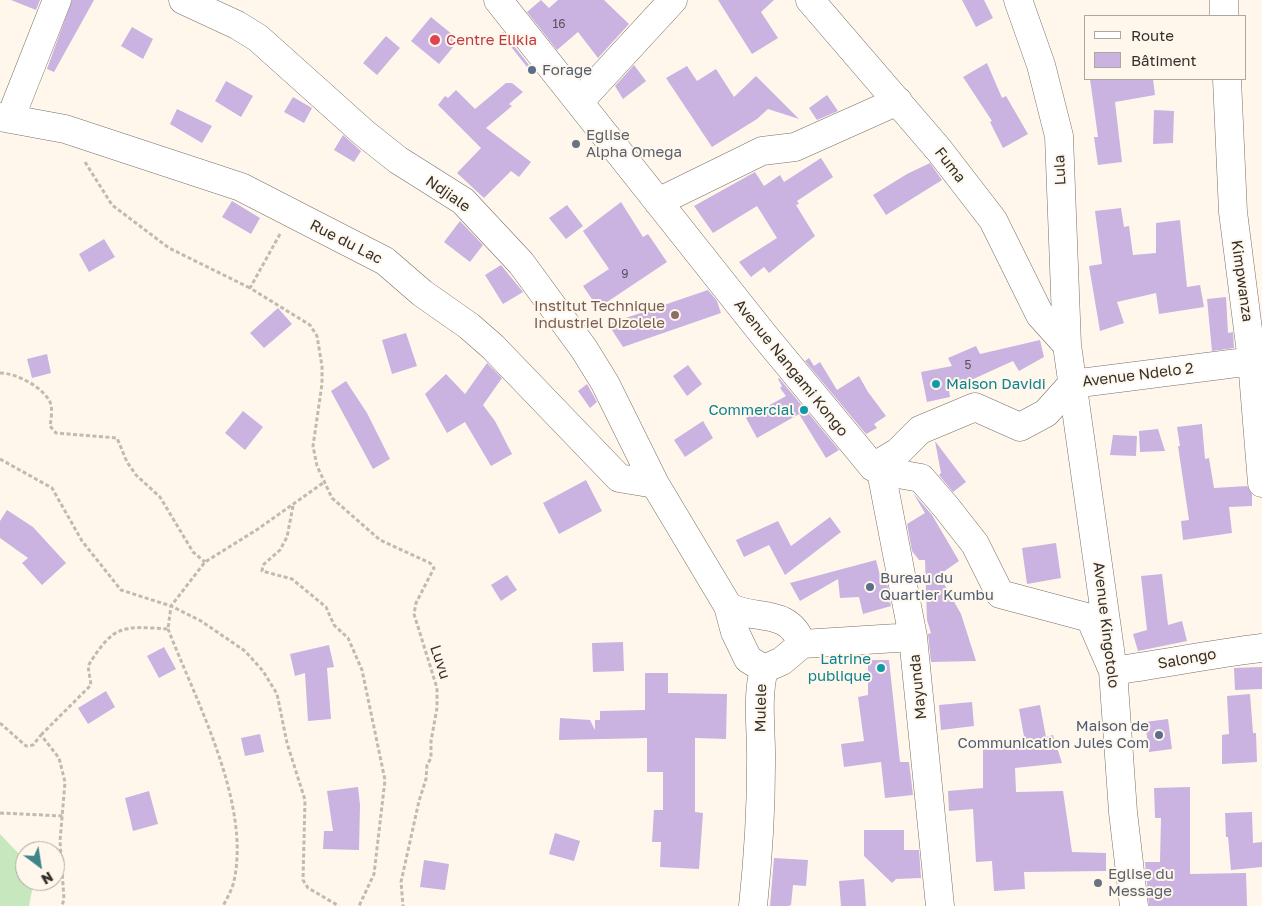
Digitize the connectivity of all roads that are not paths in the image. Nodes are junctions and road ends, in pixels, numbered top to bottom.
1 (57, 0) edge
2 (183, 0) edge
3 (498, 0) edge
4 (673, 0) edge
5 (810, 0) edge
6 (1018, 0) edge
7 (1224, 0) edge
8 (1224, 15) edge
9 (1227, 80) edge
10 (898, 101) junction
11 (579, 102) junction
12 (5, 118) edge
13 (658, 202) junction
14 (1066, 346) junction
15 (1257, 360) edge
16 (1072, 384) junction
17 (877, 469) junction
18 (1262, 482) edge
19 (655, 484) junction
20 (728, 606) junction
21 (914, 637) junction
22 (802, 644) junction
23 (1262, 648) edge
24 (764, 669) junction
25 (1113, 671) junction
26 (754, 906) edge
27 (940, 906) edge
28 (1134, 906) edge

1 - 12 street
2 - 19 street, Ndjiale
3 - 11 street, Avenue Nangami Kongo
4 - 11 street
5 - 10 street, Fuma
6 - 14 street, Lula
7 - 8 street
9 - 15 street, Kimpwanza
10 - 13 street
10 - 14 street, Fuma
11 - 13 street, Avenue Nangami Kongo
12 - 19 street, Rue du Lac
13 - 17 street, Avenue Nangami Kongo
14 - 16 street, Avenue Kingotolo
15 - 16 street, Avenue Ndelo 2
15 - 18 street, Kimpwanza
16 - 17 street, Avenue Ndelo 2
16 - 25 street, Avenue Kingotolo
17 - 21 street, Mayunda
17 - 25 street
19 - 20 street, Mulele
20 - 22 street
20 - 24 street, Mulele
21 - 22 street
21 - 27 street, Mayunda
22 - 24 street
23 - 25 street, Salongo
24 - 26 street, Mulele
25 - 28 street, Avenue Kingotolo

